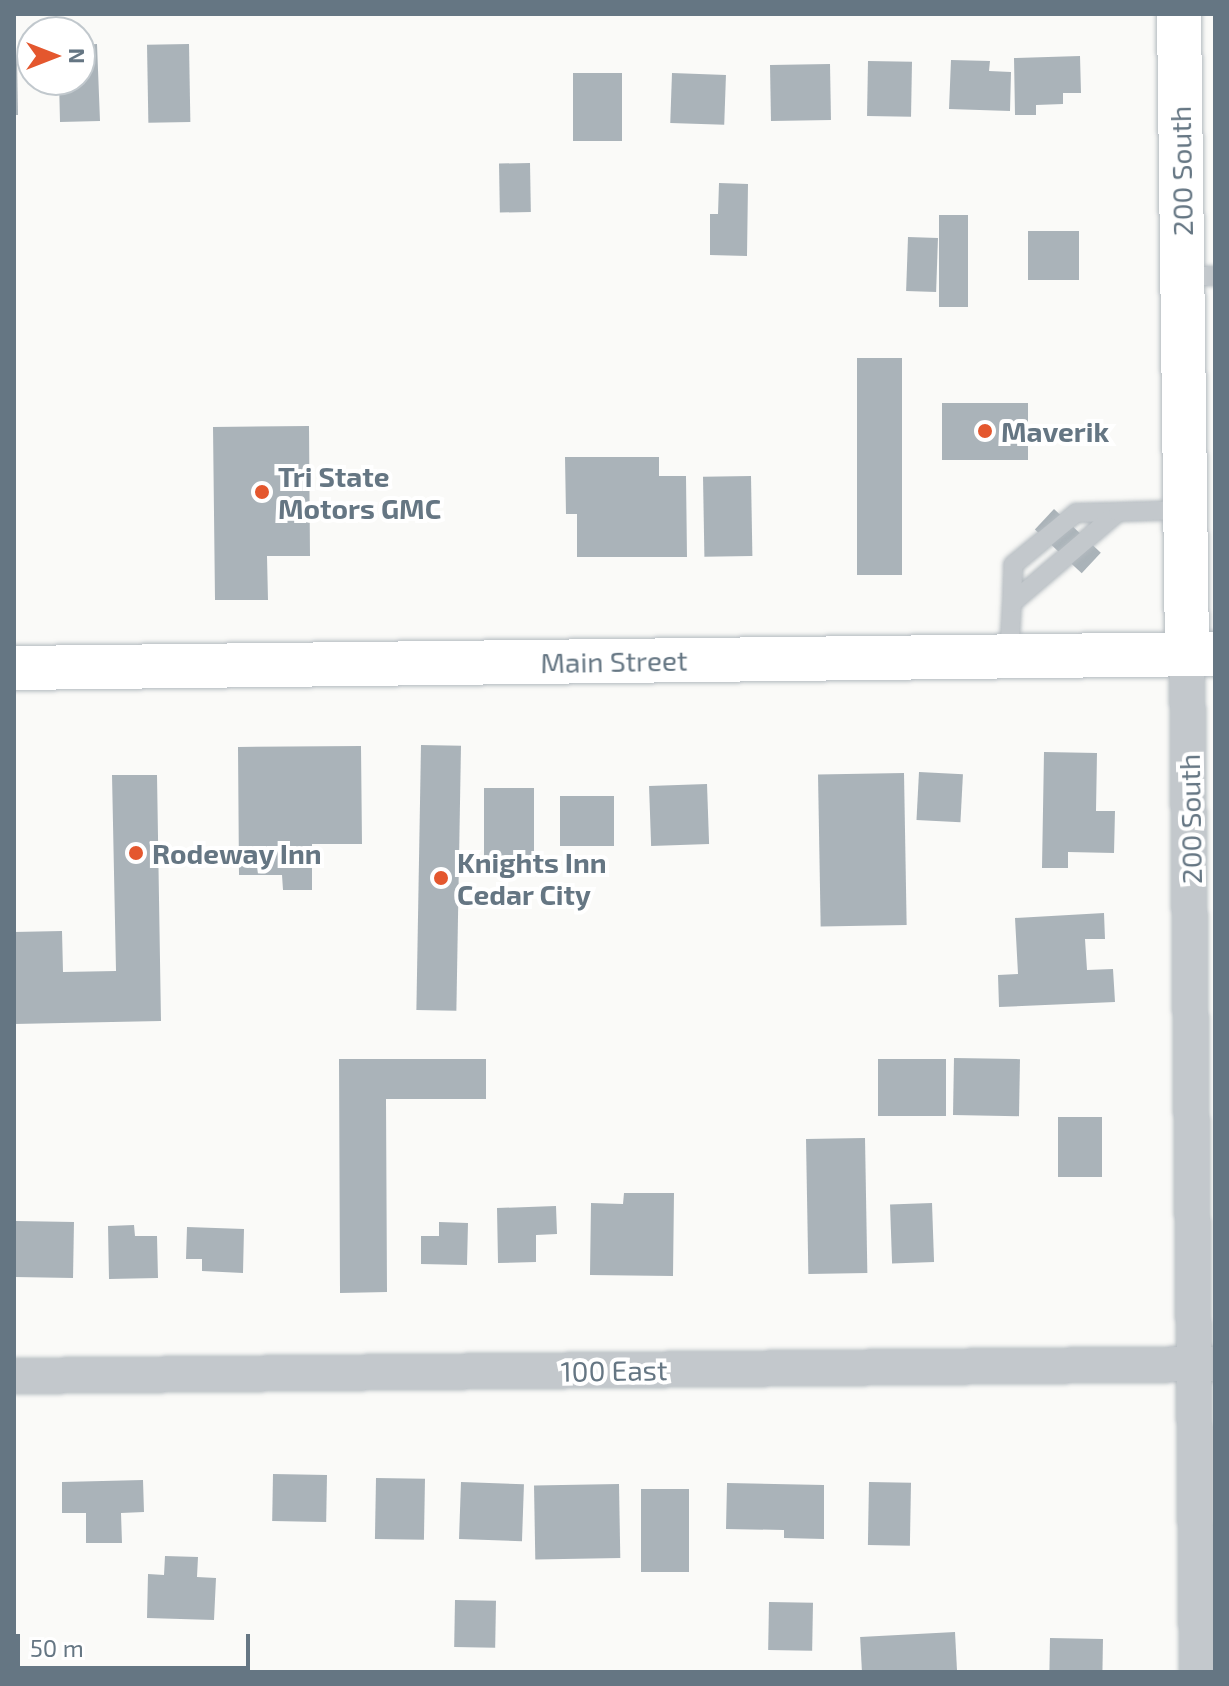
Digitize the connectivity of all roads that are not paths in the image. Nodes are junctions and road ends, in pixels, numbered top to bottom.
1 (1179, 14) edge
2 (1199, 276) edge
3 (1185, 510) junction
4 (1118, 512) junction
5 (1012, 603) junction
6 (1201, 654) edge
7 (1009, 656) junction
8 (14, 668) edge
9 (1205, 1364) edge
10 (14, 1376) edge
11 (1197, 1672) edge

1 - 2 main road, 200 South
2 - 3 main road, 200 South
3 - 4 lane
3 - 6 main road, 200 South
4 - 5 lane
4 - 5 lane
5 - 7 lane
6 - 7 main road, Main Street
6 - 9 street, 200 South
7 - 8 main road, Main Street
9 - 10 street, 100 East
9 - 11 street, 200 South

